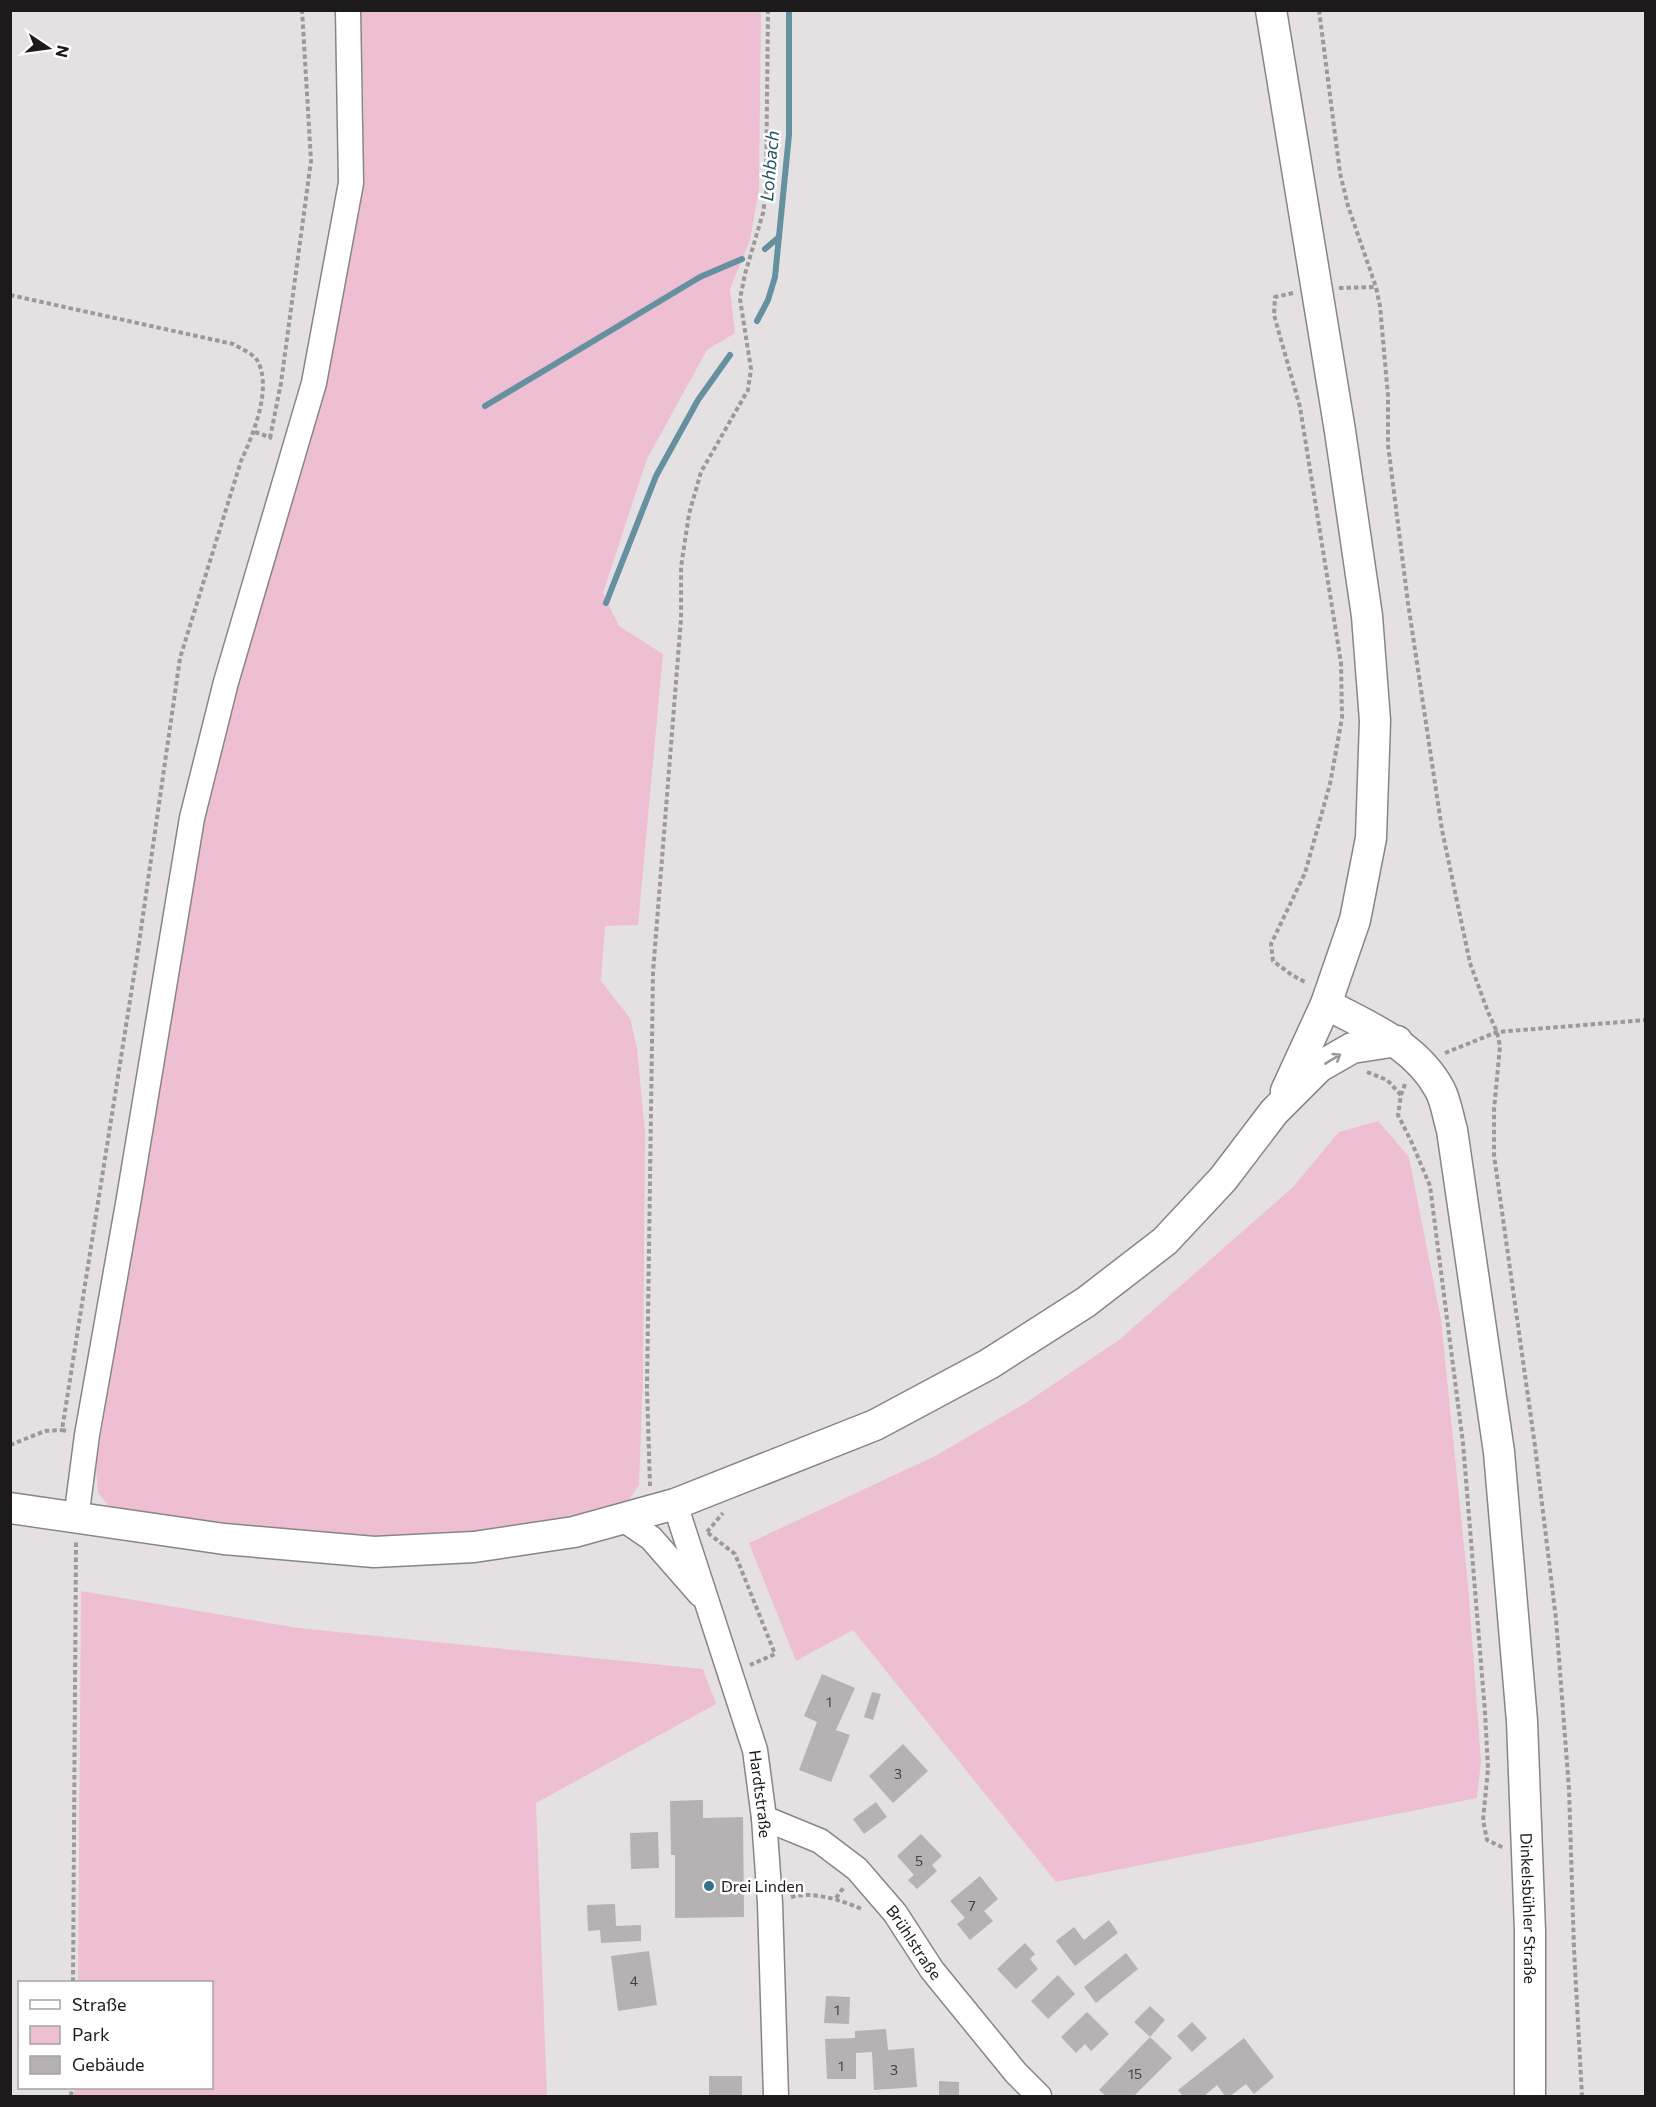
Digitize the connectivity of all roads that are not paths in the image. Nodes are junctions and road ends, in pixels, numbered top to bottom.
1 (348, 10) edge
2 (1271, 10) edge
3 (1328, 999) junction
4 (1397, 1041) junction
5 (1275, 1112) junction
6 (667, 1507) junction
7 (10, 1509) edge
8 (76, 1519) junction
9 (623, 1519) junction
10 (707, 1601) junction
11 (764, 1818) junction
12 (776, 2097) edge
13 (1039, 2097) edge
14 (1530, 2097) edge

1 - 8 street
2 - 3 main road
3 - 4 main road, Dinkelsbühler Straße
3 - 5 main road
5 -> 4 main road
4 - 14 main road, Dinkelsbühler Straße
5 - 6 main road
6 - 9 main road
6 - 10 street, Hardtstraße
7 - 8 main road
8 - 9 main road
9 - 10 street
10 - 11 street, Hardtstraße
11 - 12 street, Hardtstraße
11 - 13 street, Brühlstraße

